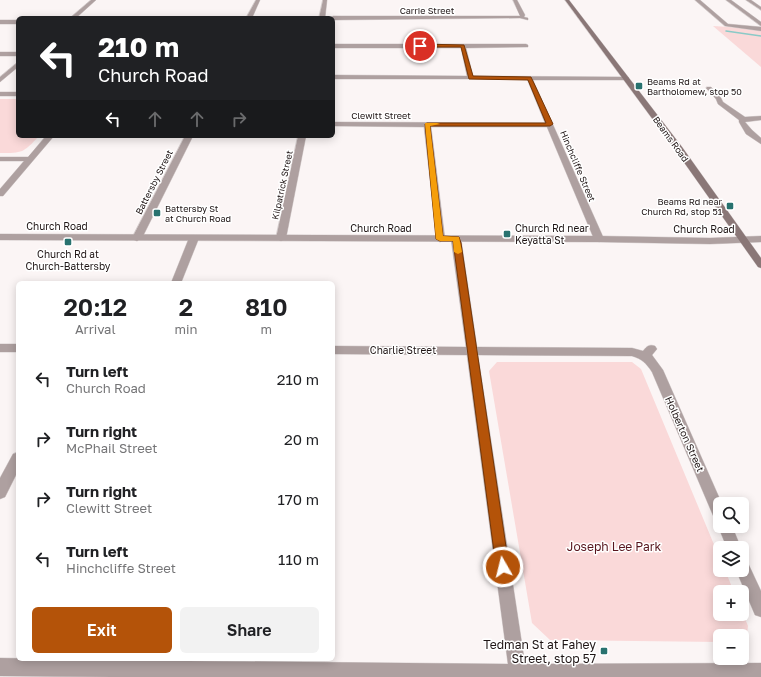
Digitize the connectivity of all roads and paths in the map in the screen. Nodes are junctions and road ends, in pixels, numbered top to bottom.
1 (94, 0) edge
2 (258, 0) edge
3 (326, 0) edge
4 (516, 0) edge
5 (567, 0) edge
6 (697, 0) edge
7 (728, 0) edge
8 (748, 0) edge
9 (576, 2) dead end
10 (761, 9) edge
11 (580, 14) junction
12 (75, 16) edge
13 (250, 16) edge
14 (322, 16) edge
15 (521, 17) junction
16 (335, 18) edge
17 (527, 19) dead end
18 (0, 22) edge
19 (16, 22) edge
20 (761, 24) edge
21 (761, 29) edge
22 (335, 46) edge
23 (463, 46) junction
24 (526, 46) dead end
25 (0, 54) edge
26 (16, 54) edge
27 (16, 66) edge
28 (335, 77) edge
29 (471, 78) junction
30 (529, 78) junction
31 (626, 78) junction
32 (0, 80) edge
33 (709, 88) dead end
34 (0, 94) edge
35 (16, 94) edge
36 (761, 118) edge
37 (743, 119) junction
38 (335, 124) edge
39 (427, 124) junction
40 (550, 124) junction
41 (48, 138) edge
42 (188, 138) edge
43 (302, 138) edge
44 (761, 142) edge
45 (0, 159) edge
46 (30, 159) junction
47 (0, 194) edge
48 (0, 237) edge
49 (137, 238) junction
50 (194, 238) junction
51 (281, 238) junction
52 (440, 239) junction
53 (456, 239) junction
54 (599, 239) junction
55 (761, 239) edge
56 (743, 240) junction
57 (761, 265) edge
58 (177, 281) edge
59 (0, 348) edge
60 (16, 348) edge
61 (335, 350) edge
62 (472, 351) junction
63 (16, 462) edge
64 (0, 491) edge
65 (713, 499) edge
66 (747, 577) edge
67 (761, 609) edge
68 (0, 667) edge
69 (179, 668) edge
70 (761, 672) edge
71 (518, 673) junction
72 (628, 674) edge

1 - 12 street
2 - 13 street
3 - 14 street
4 - 15 street
5 - 11 main road, Beams Road
6 - 21 street
7 - 20 street
8 - 10 street
9 - 11 main road, Beams Road
11 - 31 main road, Beams Road
15 - 16 street, Carrie Street
15 - 17 street, Carrie Street
18 - 19 street
22 - 23 street
23 - 24 street
23 - 29 street
25 - 26 street
27 - 32 street
28 - 29 street
29 - 30 street
30 - 31 street
30 - 40 street, Hinchcliffe Street
31 - 56 main road, Beams Road
33 - 37 street
34 - 35 street
36 - 37 street
37 - 44 street
38 - 39 street, Clewitt Street
39 - 40 street, Clewitt Street
39 - 52 street
40 - 54 street, Hinchcliffe Street
41 - 46 street
42 - 49 street, Battersby Street
43 - 51 street, Kilpatrick Street
45 - 46 street
46 - 47 street
48 - 49 street, Church Road
49 - 50 street, Church Road
50 - 51 street, Church Road
50 - 58 street
51 - 52 street, Church Road
52 - 53 street, Church Road
53 - 54 street, Church Road
53 - 62 street
54 - 56 street, Church Road
55 - 56 street, Church Road
56 - 57 main road, Beams Road
59 - 60 street
61 - 62 street, Charlie Street
62 - 65 street, Holberton Street
62 - 71 street
63 - 64 street
66 - 67 street
68 - 69 street
69 - 71 street
70 - 72 street
71 - 72 street

